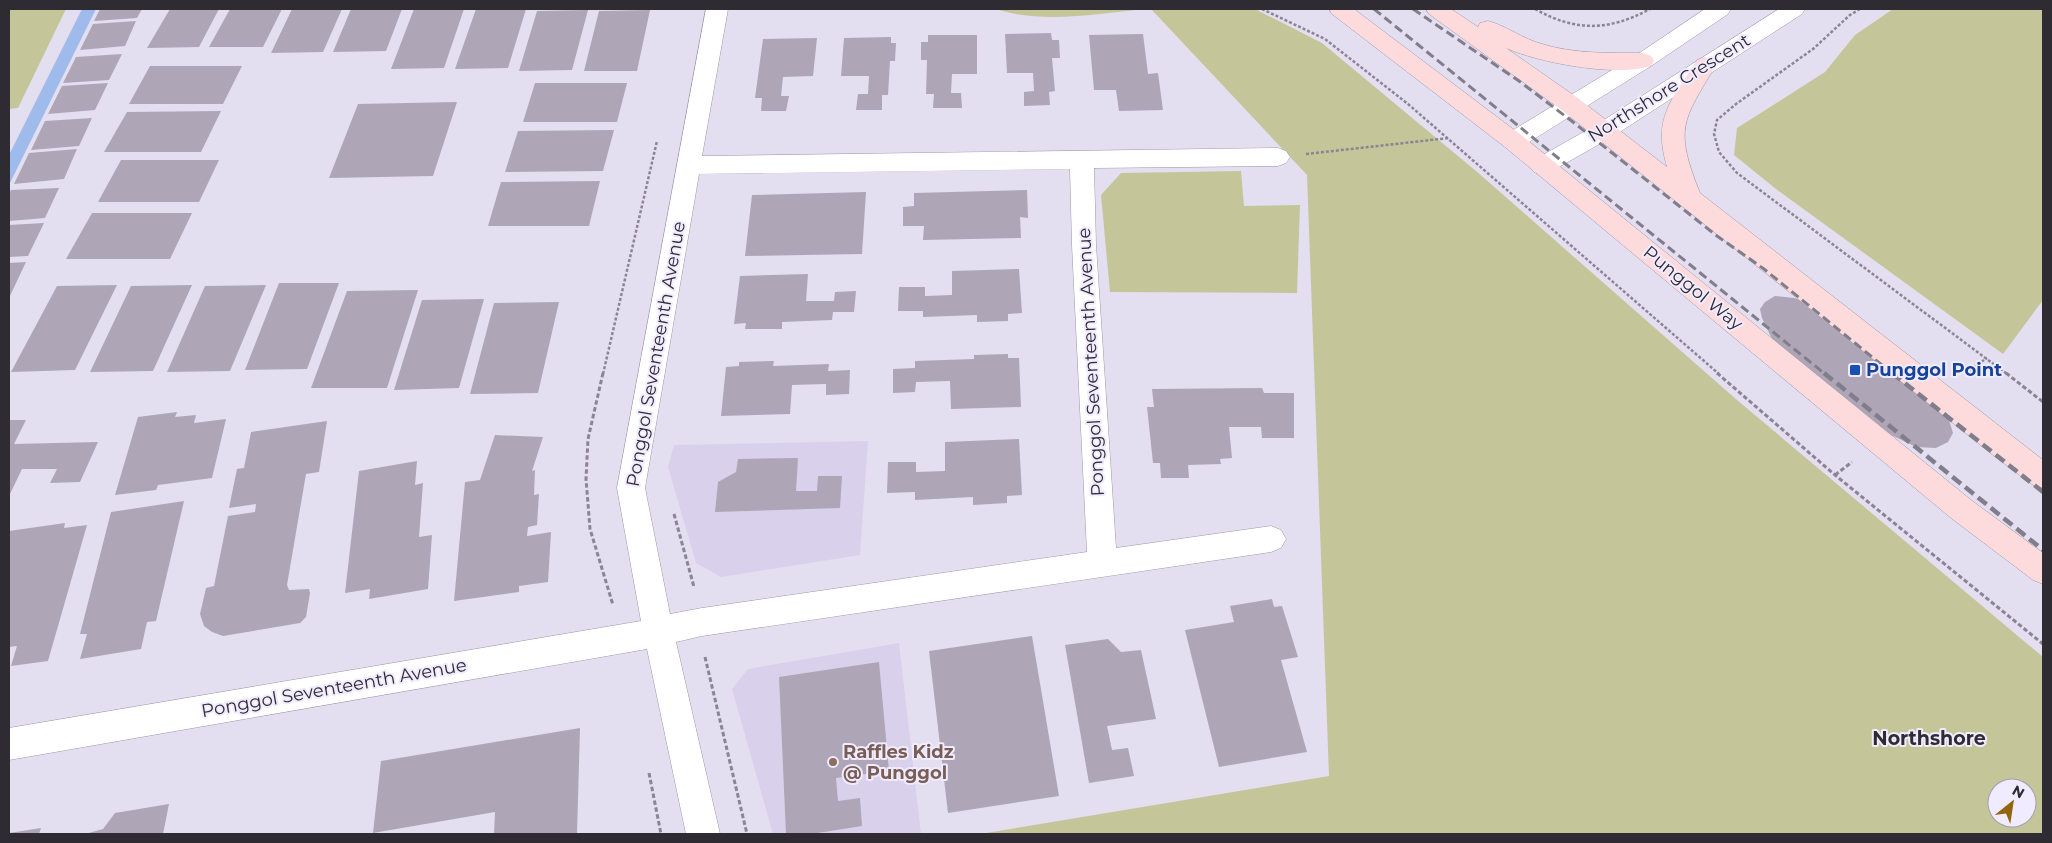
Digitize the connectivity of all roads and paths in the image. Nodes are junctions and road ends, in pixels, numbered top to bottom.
1 (716, 9) edge
2 (1262, 9) edge
3 (1340, 9) edge
4 (1437, 9) edge
5 (1451, 9) edge
6 (1535, 9) edge
7 (1650, 9) edge
8 (1720, 9) edge
9 (1794, 9) edge
10 (1860, 9) edge
11 (1643, 61) junction
12 (1705, 65) junction
13 (1571, 106) junction
14 (1604, 131) junction
15 (1449, 138) junction
16 (1513, 141) junction
17 (1278, 157) joint
18 (1082, 159) junction
19 (689, 165) junction
20 (1542, 166) junction
21 (1690, 199) junction
22 (1987, 358) junction
23 (1964, 374) dead end
24 (2043, 402) edge
25 (1852, 461) dead end
26 (1835, 475) junction
27 (2043, 476) edge
28 (672, 504) dead end
29 (1272, 539) dead end
30 (1103, 565) junction
31 (2043, 570) edge
32 (702, 622) junction
33 (658, 632) junction
34 (2043, 644) edge
35 (9, 744) edge
36 (704, 834) edge
37 (747, 834) edge

1 - 19 street, Ponggol Seventeenth Avenue
2 - 15 path
3 - 16 main road, Punggol Way
4 - 13 main road
5 - 11 main road
6 - 7 path
8 - 11 street, Northshore Crescent
9 - 12 street, Northshore Crescent
10 - 22 path
11 - 13 street, Northshore Crescent
12 - 14 street, Northshore Crescent
12 - 21 main road
13 - 14 main road
13 - 16 street, Northshore Crescent
14 - 20 street, Northshore Crescent
14 - 21 main road
15 - 17 path
15 - 26 path
16 - 20 main road, Punggol Way
17 - 18 street
18 - 19 street
18 - 30 street, Ponggol Seventeenth Avenue
19 - 33 street, Ponggol Seventeenth Avenue
20 - 31 main road, Punggol Way
21 - 27 main road
22 - 23 path
22 - 24 path
25 - 26 path
26 - 34 path
28 - 32 path
29 - 30 street, Ponggol Seventeenth Avenue
30 - 32 street, Ponggol Seventeenth Avenue
32 - 33 street, Ponggol Seventeenth Avenue
32 - 37 path
33 - 35 street, Ponggol Seventeenth Avenue
33 - 36 street, Ponggol Seventeenth Avenue

